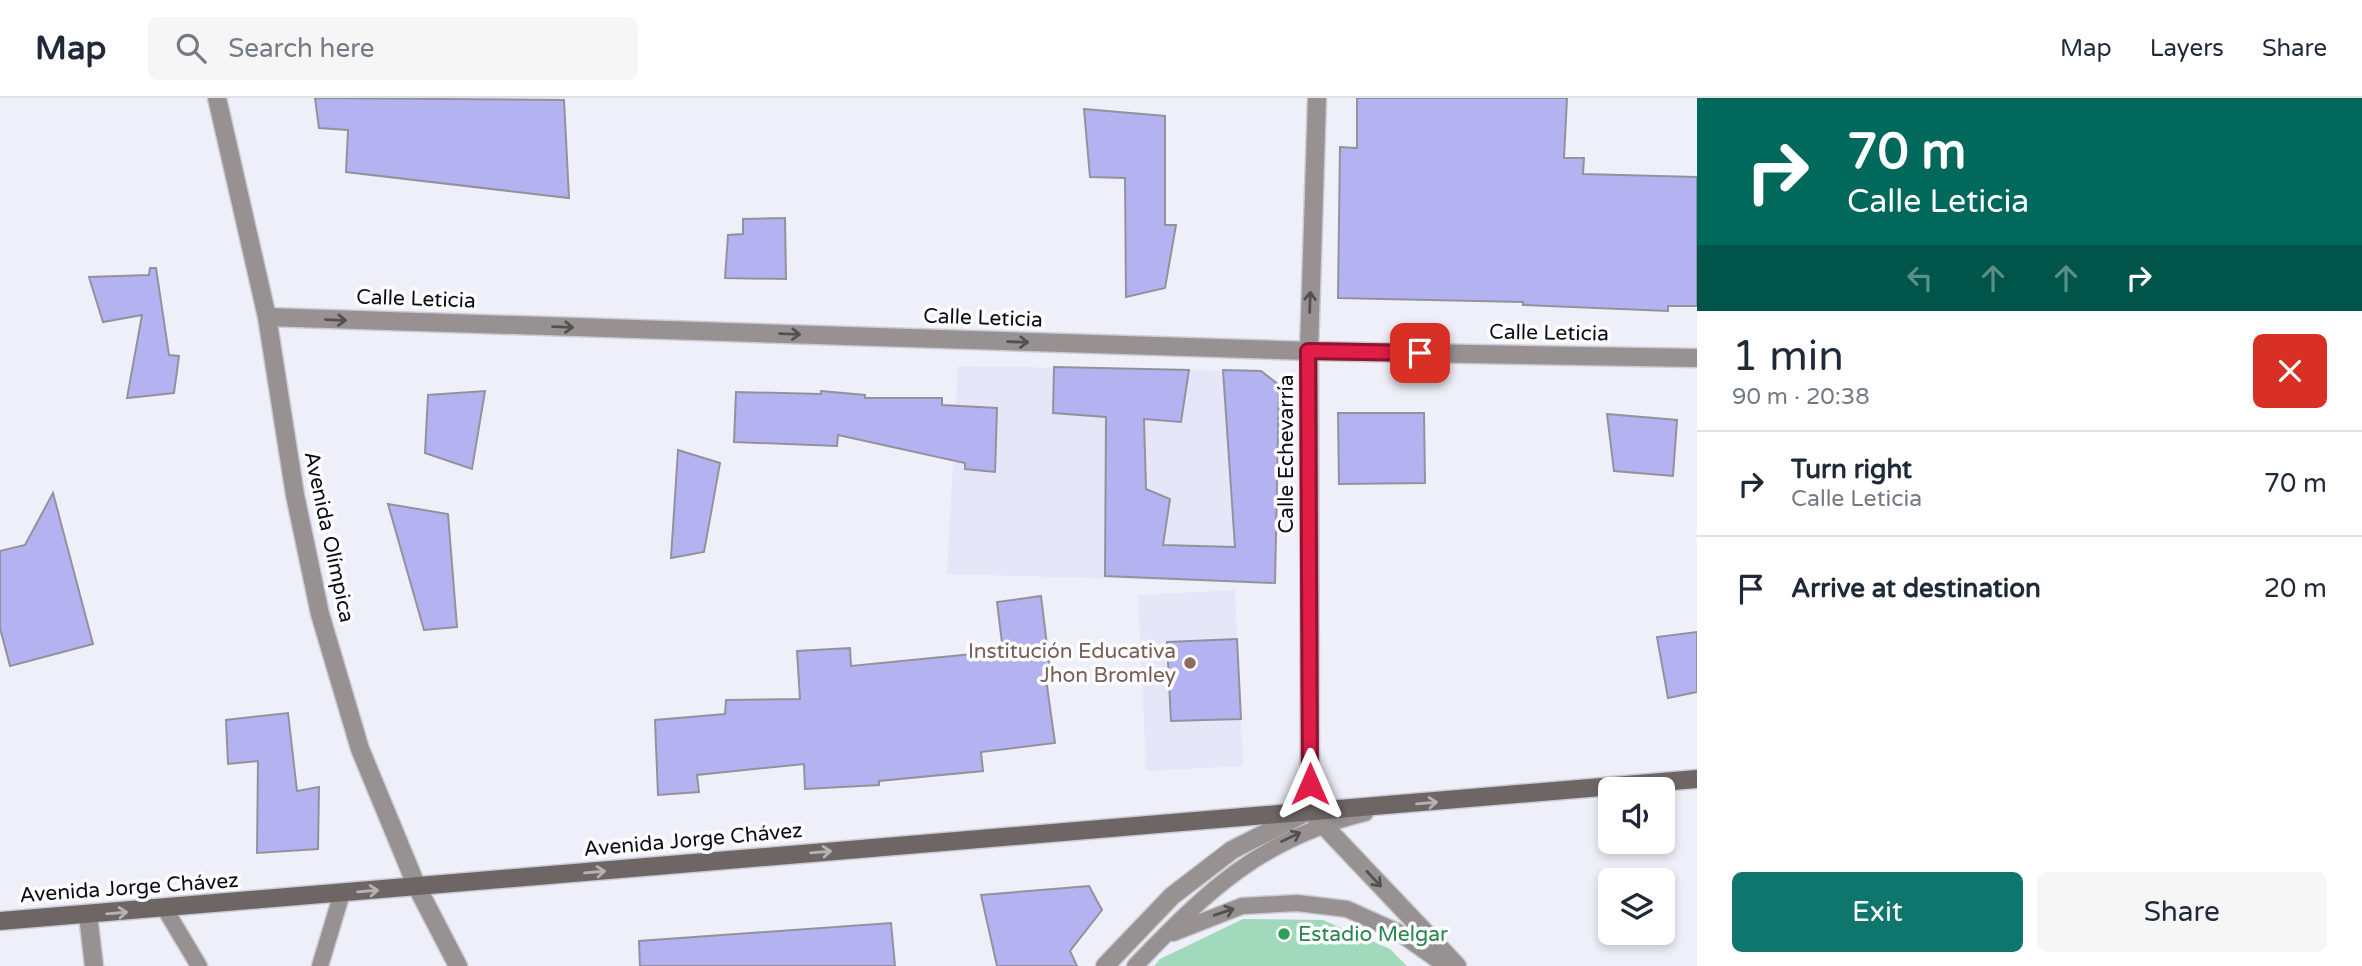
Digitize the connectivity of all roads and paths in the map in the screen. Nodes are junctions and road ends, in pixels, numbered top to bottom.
1 (217, 98) edge
2 (1317, 98) edge
3 (267, 317) junction
4 (1308, 351) junction
5 (1697, 358) edge
6 (1697, 779) edge
7 (1316, 817) junction
8 (417, 887) junction
9 (342, 893) junction
10 (165, 909) junction
11 (88, 915) junction
12 (0, 921) edge
13 (1161, 939) junction
14 (94, 966) edge
15 (199, 966) edge
16 (320, 966) edge
17 (458, 966) edge
18 (1105, 966) edge
19 (1135, 966) edge
20 (1446, 966) edge
21 (1457, 966) edge

1 - 3 street, Avenida Olímpica
4 -> 2 street, Calle Echevarría
3 -> 4 street, Calle Leticia
3 - 8 street, Avenida Olímpica
4 - 5 street, Calle Leticia
4 - 7 street, Calle Echevarría
7 -> 6 main road, Avenida Jorge Chávez
8 -> 7 main road, Avenida Jorge Chávez
13 -> 7 lane, Avenida Jorge Chávez
7 - 18 street
7 -> 21 street
9 -> 8 main road, Avenida Jorge Chávez
8 - 17 street, Avenida Olímpica
9 - 10 main road, Avenida Jorge Chávez
9 - 16 lane
11 -> 10 main road, Avenida Jorge Chávez
10 - 15 lane
11 - 12 main road, Avenida Jorge Chávez
11 - 14 street
13 - 19 lane, Avenida Jorge Chávez
13 -> 20 lane

